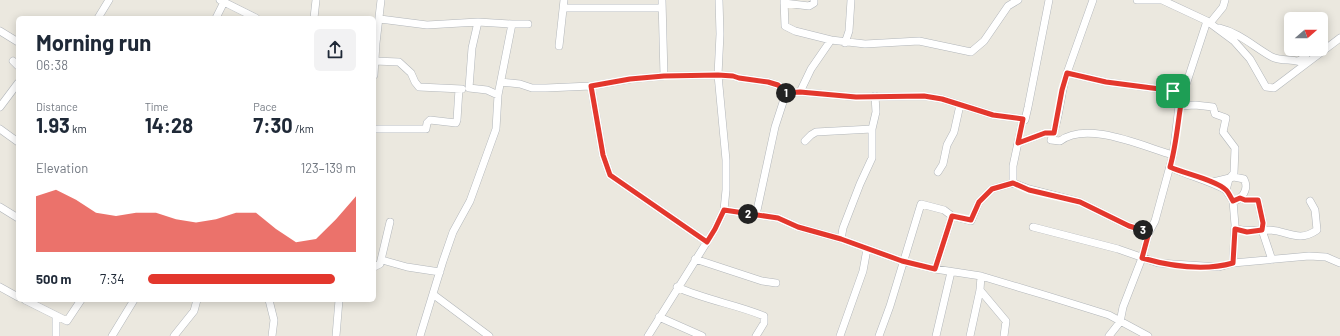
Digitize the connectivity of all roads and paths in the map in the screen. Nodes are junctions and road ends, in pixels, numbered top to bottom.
1 (109, 0) edge
2 (316, 0) edge
3 (381, 0) edge
4 (564, 0) edge
5 (662, 0) edge
6 (719, 0) edge
7 (814, 0) edge
8 (851, 0) edge
9 (1018, 0) edge
10 (1049, 0) edge
11 (1093, 0) edge
12 (1137, 0) edge
13 (1162, 0) edge
14 (1225, 0) edge
15 (222, 1) edge
16 (784, 2) edge
17 (565, 8) junction
18 (662, 8) junction
19 (99, 16) edge
20 (217, 16) edge
21 (252, 16) edge
22 (314, 16) edge
23 (380, 19) junction
24 (478, 22) junction
25 (512, 24) junction
26 (528, 24) dead end
27 (1211, 24) junction
28 (0, 31) edge
29 (849, 31) junction
30 (1340, 38) edge
31 (831, 40) junction
32 (16, 41) edge
33 (845, 43) junction
34 (861, 43) junction
35 (559, 46) dead end
36 (376, 49) edge
37 (1306, 56) edge
38 (376, 57) edge
39 (1303, 62) junction
40 (1067, 73) junction
41 (718, 75) junction
42 (664, 76) junction
43 (501, 82) junction
44 (16, 86) edge
45 (591, 86) junction
46 (469, 88) junction
47 (459, 89) junction
48 (800, 92) junction
49 (1183, 92) junction
50 (786, 93) junction
51 (498, 95) junction
52 (876, 96) junction
53 (960, 106) junction
54 (1179, 106) junction
55 (0, 107) edge
56 (1023, 119) junction
57 (0, 129) edge
58 (376, 129) edge
59 (872, 129) junction
60 (1055, 130) junction
61 (1068, 134) junction
62 (16, 141) edge
63 (806, 141) dead end
64 (1018, 143) junction
65 (1173, 156) junction
66 (1170, 167) junction
67 (938, 172) dead end
68 (1229, 179) junction
69 (1212, 182) junction
70 (1013, 183) junction
71 (1226, 190) junction
72 (1237, 199) junction
73 (1310, 201) dead end
74 (0, 207) edge
75 (724, 210) junction
76 (756, 215) junction
77 (952, 216) junction
78 (16, 217) edge
79 (390, 222) dead end
80 (1033, 227) dead end
81 (1235, 229) junction
82 (1262, 230) junction
83 (1149, 232) junction
84 (841, 239) junction
85 (707, 242) junction
86 (867, 249) junction
87 (1142, 258) junction
88 (695, 259) junction
89 (382, 260) junction
90 (1272, 260) junction
91 (1339, 260) edge
92 (902, 261) junction
93 (1233, 263) junction
94 (376, 266) edge
95 (935, 269) junction
96 (440, 272) junction
97 (951, 272) junction
98 (981, 276) junction
99 (776, 283) dead end
100 (0, 287) edge
101 (677, 287) junction
102 (980, 290) junction
103 (434, 295) junction
104 (16, 296) edge
105 (29, 302) edge
106 (80, 302) edge
107 (133, 302) edge
108 (196, 302) edge
109 (270, 302) edge
110 (339, 302) edge
111 (56, 316) junction
112 (659, 317) junction
113 (1120, 322) junction
114 (56, 336) edge
115 (112, 336) edge
116 (174, 336) edge
117 (272, 336) edge
118 (336, 336) edge
119 (420, 336) edge
120 (489, 336) edge
121 (648, 336) edge
122 (702, 336) edge
123 (756, 336) edge
124 (840, 336) edge
125 (879, 336) edge
126 (936, 336) edge
127 (970, 336) edge
128 (1004, 336) edge
129 (1110, 336) edge
130 (1148, 336) edge

1 - 19 street
2 - 22 street
3 - 23 street
4 - 17 street
5 - 18 street
6 - 41 street
7 - 16 street
8 - 29 street
9 - 34 street
10 - 56 street
11 - 40 street
12 - 13 street
13 - 27 street
14 - 27 street
15 - 20 street
15 - 21 street
16 - 31 street
17 - 18 street
17 - 35 street
18 - 42 street
23 - 24 street
23 - 36 street
24 - 25 street
24 - 46 street
25 - 26 street
25 - 43 street
27 - 39 street
27 - 39 street
27 - 49 street
28 - 32 street
29 - 33 street
29 - 34 street
30 - 39 street
31 - 33 street
31 - 48 street
33 - 34 street
37 - 39 street
38 - 47 street
40 - 49 street
40 - 60 street
41 - 42 street
41 - 50 street
41 - 75 street
42 - 45 street
43 - 45 street
43 - 51 street
44 - 55 street
45 - 85 street
46 - 47 street
46 - 51 street
47 - 58 street
48 - 50 street
48 - 52 street
49 - 54 street
50 - 76 street
51 - 96 street
52 - 53 street
52 - 59 street
53 - 56 street
53 - 67 street
54 - 65 street
54 - 68 street
56 - 64 street
57 - 62 street
59 - 63 street
59 - 84 street
60 - 61 street
60 - 61 street
60 - 64 street
61 - 65 street
64 - 70 street
65 - 66 street
66 - 69 street
66 - 83 street
68 - 69 street
68 - 71 street
68 - 72 street
69 - 71 street
70 - 77 street
70 - 83 street
71 - 72 street
72 - 81 street
72 - 82 street
73 - 82 street
74 - 78 street
75 - 76 street
75 - 85 street
76 - 84 street
77 - 92 street
77 - 95 street
79 - 89 street
80 - 87 street
81 - 82 street
81 - 93 street
82 - 90 street
83 - 87 street
84 - 86 street
85 - 88 street
86 - 92 street
86 - 124 street
87 - 93 street
87 - 113 street
88 - 99 street
88 - 101 street
89 - 94 street
89 - 96 street
90 - 91 street
90 - 93 street
92 - 95 street
92 - 125 street
95 - 97 street
96 - 103 street
97 - 98 street
97 - 126 street
98 - 102 street
98 - 113 street
100 - 104 street
101 - 112 street
101 - 123 street
102 - 127 street
102 - 128 street
103 - 119 street
103 - 120 street
105 - 111 street
106 - 111 street
107 - 115 street
108 - 116 street
109 - 117 street
110 - 118 street
111 - 114 street
112 - 121 street
112 - 122 street
113 - 129 street
113 - 130 street

